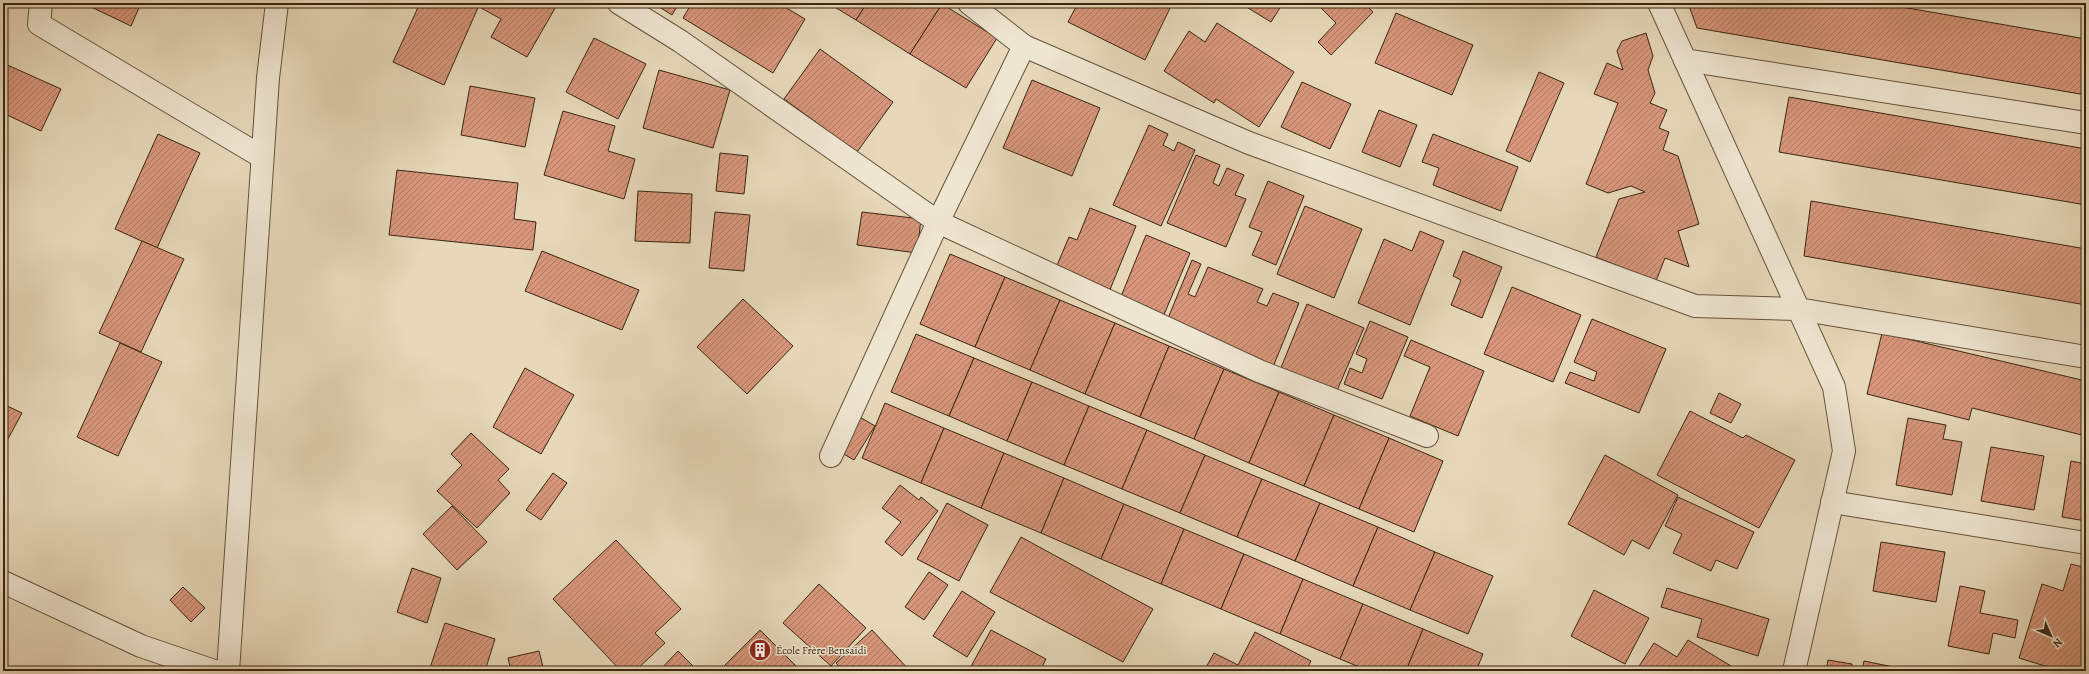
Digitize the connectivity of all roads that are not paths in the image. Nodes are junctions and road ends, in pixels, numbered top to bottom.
1 (41, 3) edge
2 (277, 3) edge
3 (619, 3) edge
4 (969, 3) edge
5 (1659, 3) edge
6 (1024, 46) junction
7 (1685, 60) junction
8 (2086, 123) edge
9 (262, 157) junction
10 (938, 222) junction
11 (1798, 309) junction
12 (2086, 358) edge
13 (1427, 436) dead end
14 (831, 456) dead end
15 (1832, 502) junction
16 (2086, 543) edge
17 (3, 582) edge
18 (214, 671) edge
19 (228, 671) edge
20 (1794, 671) edge

1 - 9 street
2 - 9 street
3 - 10 street
4 - 6 street
5 - 7 street
6 - 10 street
6 - 11 street
7 - 8 street
7 - 11 street
9 - 19 street
10 - 13 street
10 - 14 street
11 - 12 street
11 - 15 street
15 - 16 street
15 - 20 street
17 - 18 street

